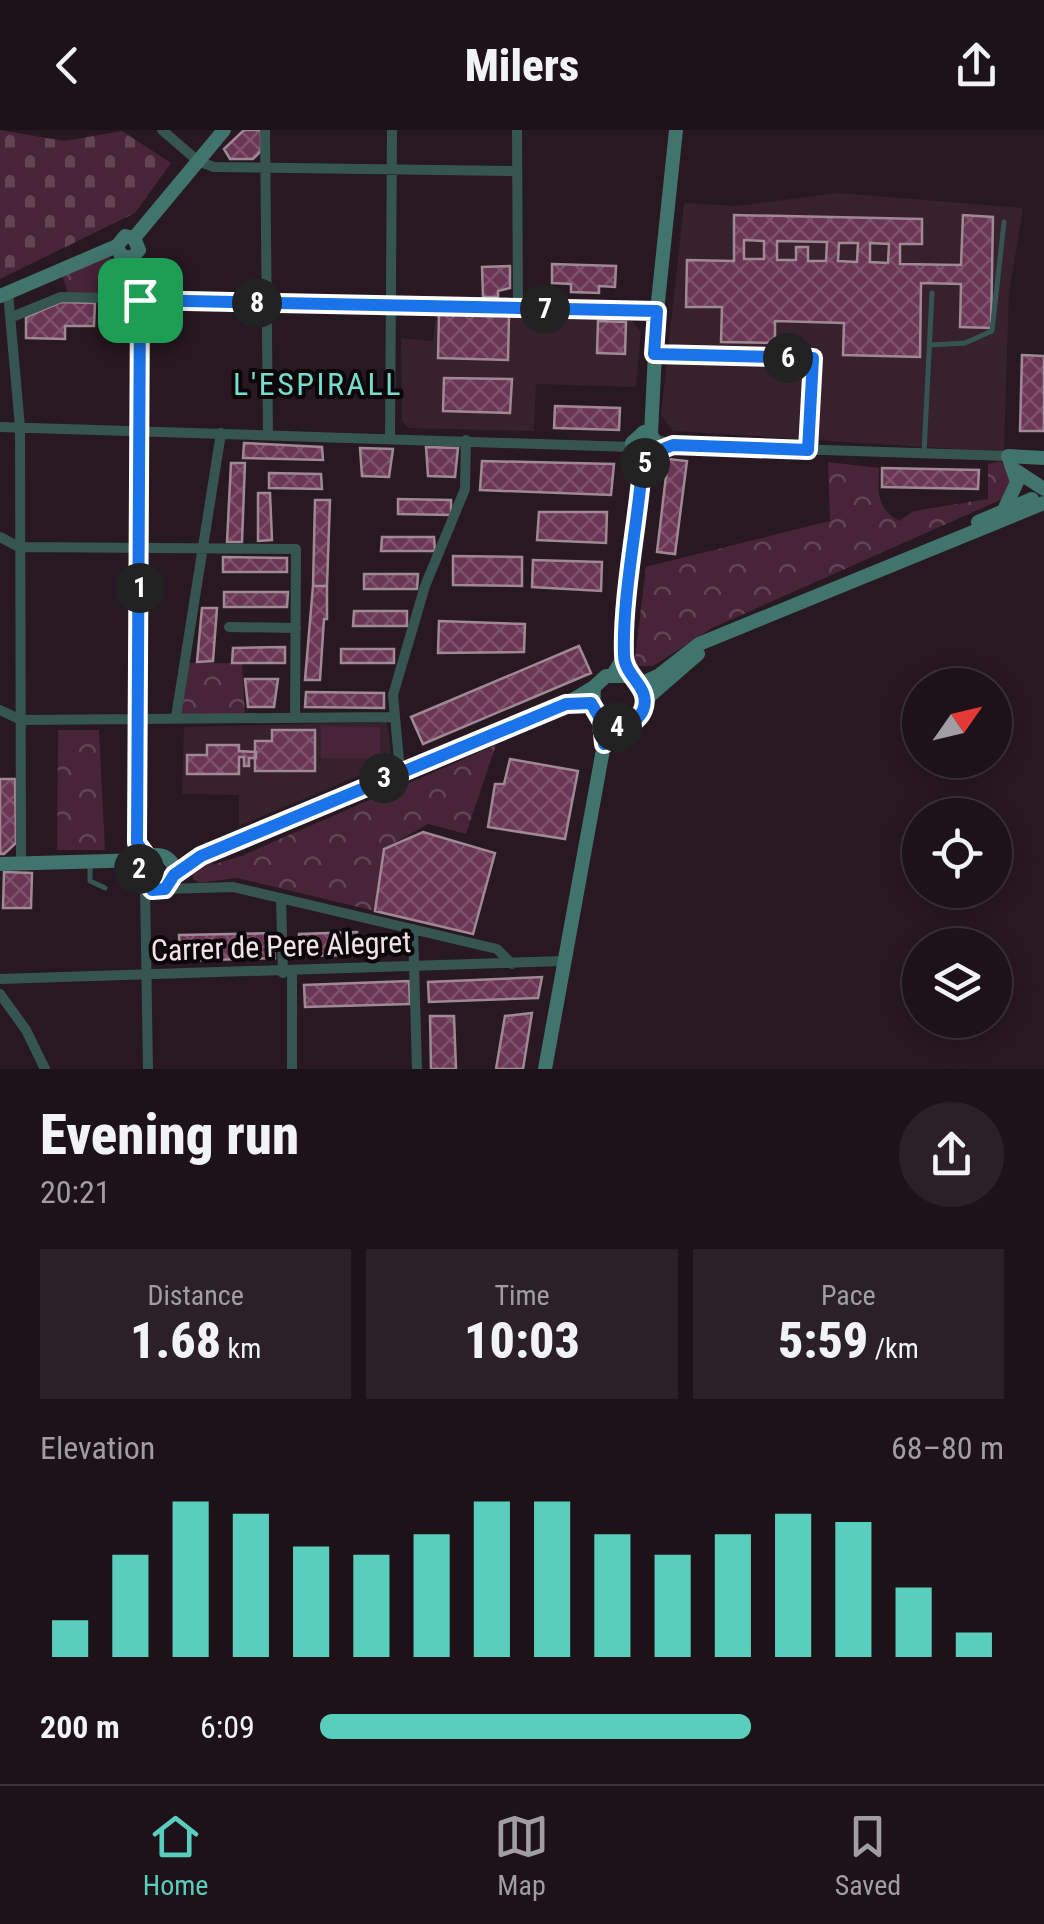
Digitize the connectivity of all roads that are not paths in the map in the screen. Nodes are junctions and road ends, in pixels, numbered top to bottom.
1 (162, 130) edge
2 (224, 130) edge
3 (265, 130) edge
4 (392, 130) edge
5 (517, 130) edge
6 (676, 130) edge
7 (198, 161) junction
8 (265, 170) junction
9 (392, 172) junction
10 (517, 172) junction
11 (1004, 222) dead end
12 (134, 238) junction
13 (117, 246) junction
14 (135, 256) junction
15 (932, 292) dead end
16 (140, 300) junction
17 (8, 303) edge
18 (265, 303) junction
19 (390, 305) junction
20 (518, 308) junction
21 (657, 311) junction
22 (931, 345) junction
23 (654, 354) junction
24 (0, 427) edge
25 (20, 428) junction
26 (137, 431) junction
27 (221, 433) junction
28 (268, 435) junction
29 (390, 438) junction
30 (466, 440) junction
31 (646, 444) junction
32 (808, 450) junction
33 (924, 453) junction
34 (1044, 458) edge
35 (1011, 462) junction
36 (1044, 496) edge
37 (1007, 515) junction
38 (0, 537) edge
39 (201, 546) junction
40 (19, 548) junction
41 (140, 548) junction
42 (229, 627) dead end
43 (296, 628) junction
44 (725, 635) junction
45 (628, 678) junction
46 (593, 695) junction
47 (645, 700) junction
48 (0, 710) edge
49 (295, 716) junction
50 (176, 717) junction
51 (395, 717) junction
52 (140, 718) junction
53 (21, 720) junction
54 (602, 722) junction
55 (618, 727) junction
56 (604, 744) junction
57 (400, 771) junction
58 (90, 863) junction
59 (144, 863) junction
60 (0, 864) edge
61 (21, 864) junction
62 (171, 876) junction
63 (145, 886) junction
64 (105, 888) dead end
65 (281, 898) junction
66 (412, 929) junction
67 (563, 961) junction
68 (512, 964) junction
69 (414, 966) junction
70 (287, 973) junction
71 (144, 976) junction
72 (0, 980) edge
73 (0, 994) edge
74 (45, 1069) edge
75 (148, 1069) edge
76 (292, 1069) edge
77 (418, 1069) edge
78 (545, 1069) edge

1 - 7 street
2 - 7 street
3 - 8 street
4 - 9 street
5 - 10 street
6 - 21 street
7 - 8 street
7 - 12 street
8 - 9 street
8 - 18 street
9 - 10 street
9 - 19 street
10 - 20 street
11 - 22 lane
12 - 13 street
12 - 14 street
13 - 14 street
13 - 17 street
14 - 16 street
15 - 22 lane
16 - 17 street
16 - 18 street
16 - 26 street
17 - 25 street
18 - 19 street
18 - 28 street
19 - 20 street
19 - 29 street
20 - 21 street
21 - 23 street
22 - 33 lane
23 - 31 street
23 - 32 street
24 - 25 street
25 - 26 street
25 - 40 street
26 - 27 street
26 - 41 street
27 - 28 street
27 - 39 street
28 - 29 street
29 - 30 street
30 - 31 street
30 - 51 street
31 - 32 street
31 - 45 street
32 - 33 street
33 - 35 street
34 - 35 street
35 - 36 street
35 - 37 street
36 - 37 street
37 - 44 street
38 - 40 street
39 - 41 street
39 - 43 street
39 - 50 street
40 - 41 street
40 - 53 street
41 - 52 street
42 - 43 street
43 - 49 street
44 - 45 street
44 - 47 street
45 - 46 street
45 - 47 street
46 - 54 street
46 - 57 street
47 - 55 street
48 - 53 street
49 - 50 street
49 - 51 street
50 - 52 street
51 - 57 street
52 - 53 street
52 - 59 street
53 - 61 street
54 - 55 street
54 - 56 street
55 - 56 street
56 - 67 street
57 - 62 street
58 - 59 street
58 - 61 street
58 - 64 lane
59 - 62 street
59 - 63 street
60 - 61 street
62 - 63 street
62 - 65 street
63 - 71 street
65 - 66 street
65 - 70 street
66 - 68 street
66 - 69 street
67 - 68 street, Carrer de Pere Alegret
67 - 78 street
68 - 69 street, Carrer de Pere Alegret
69 - 70 street, Carrer de Pere Alegret
69 - 77 street
70 - 71 street, Carrer de Pere Alegret
70 - 76 street
71 - 72 street, Carrer de Pere Alegret
71 - 75 street
73 - 74 street

